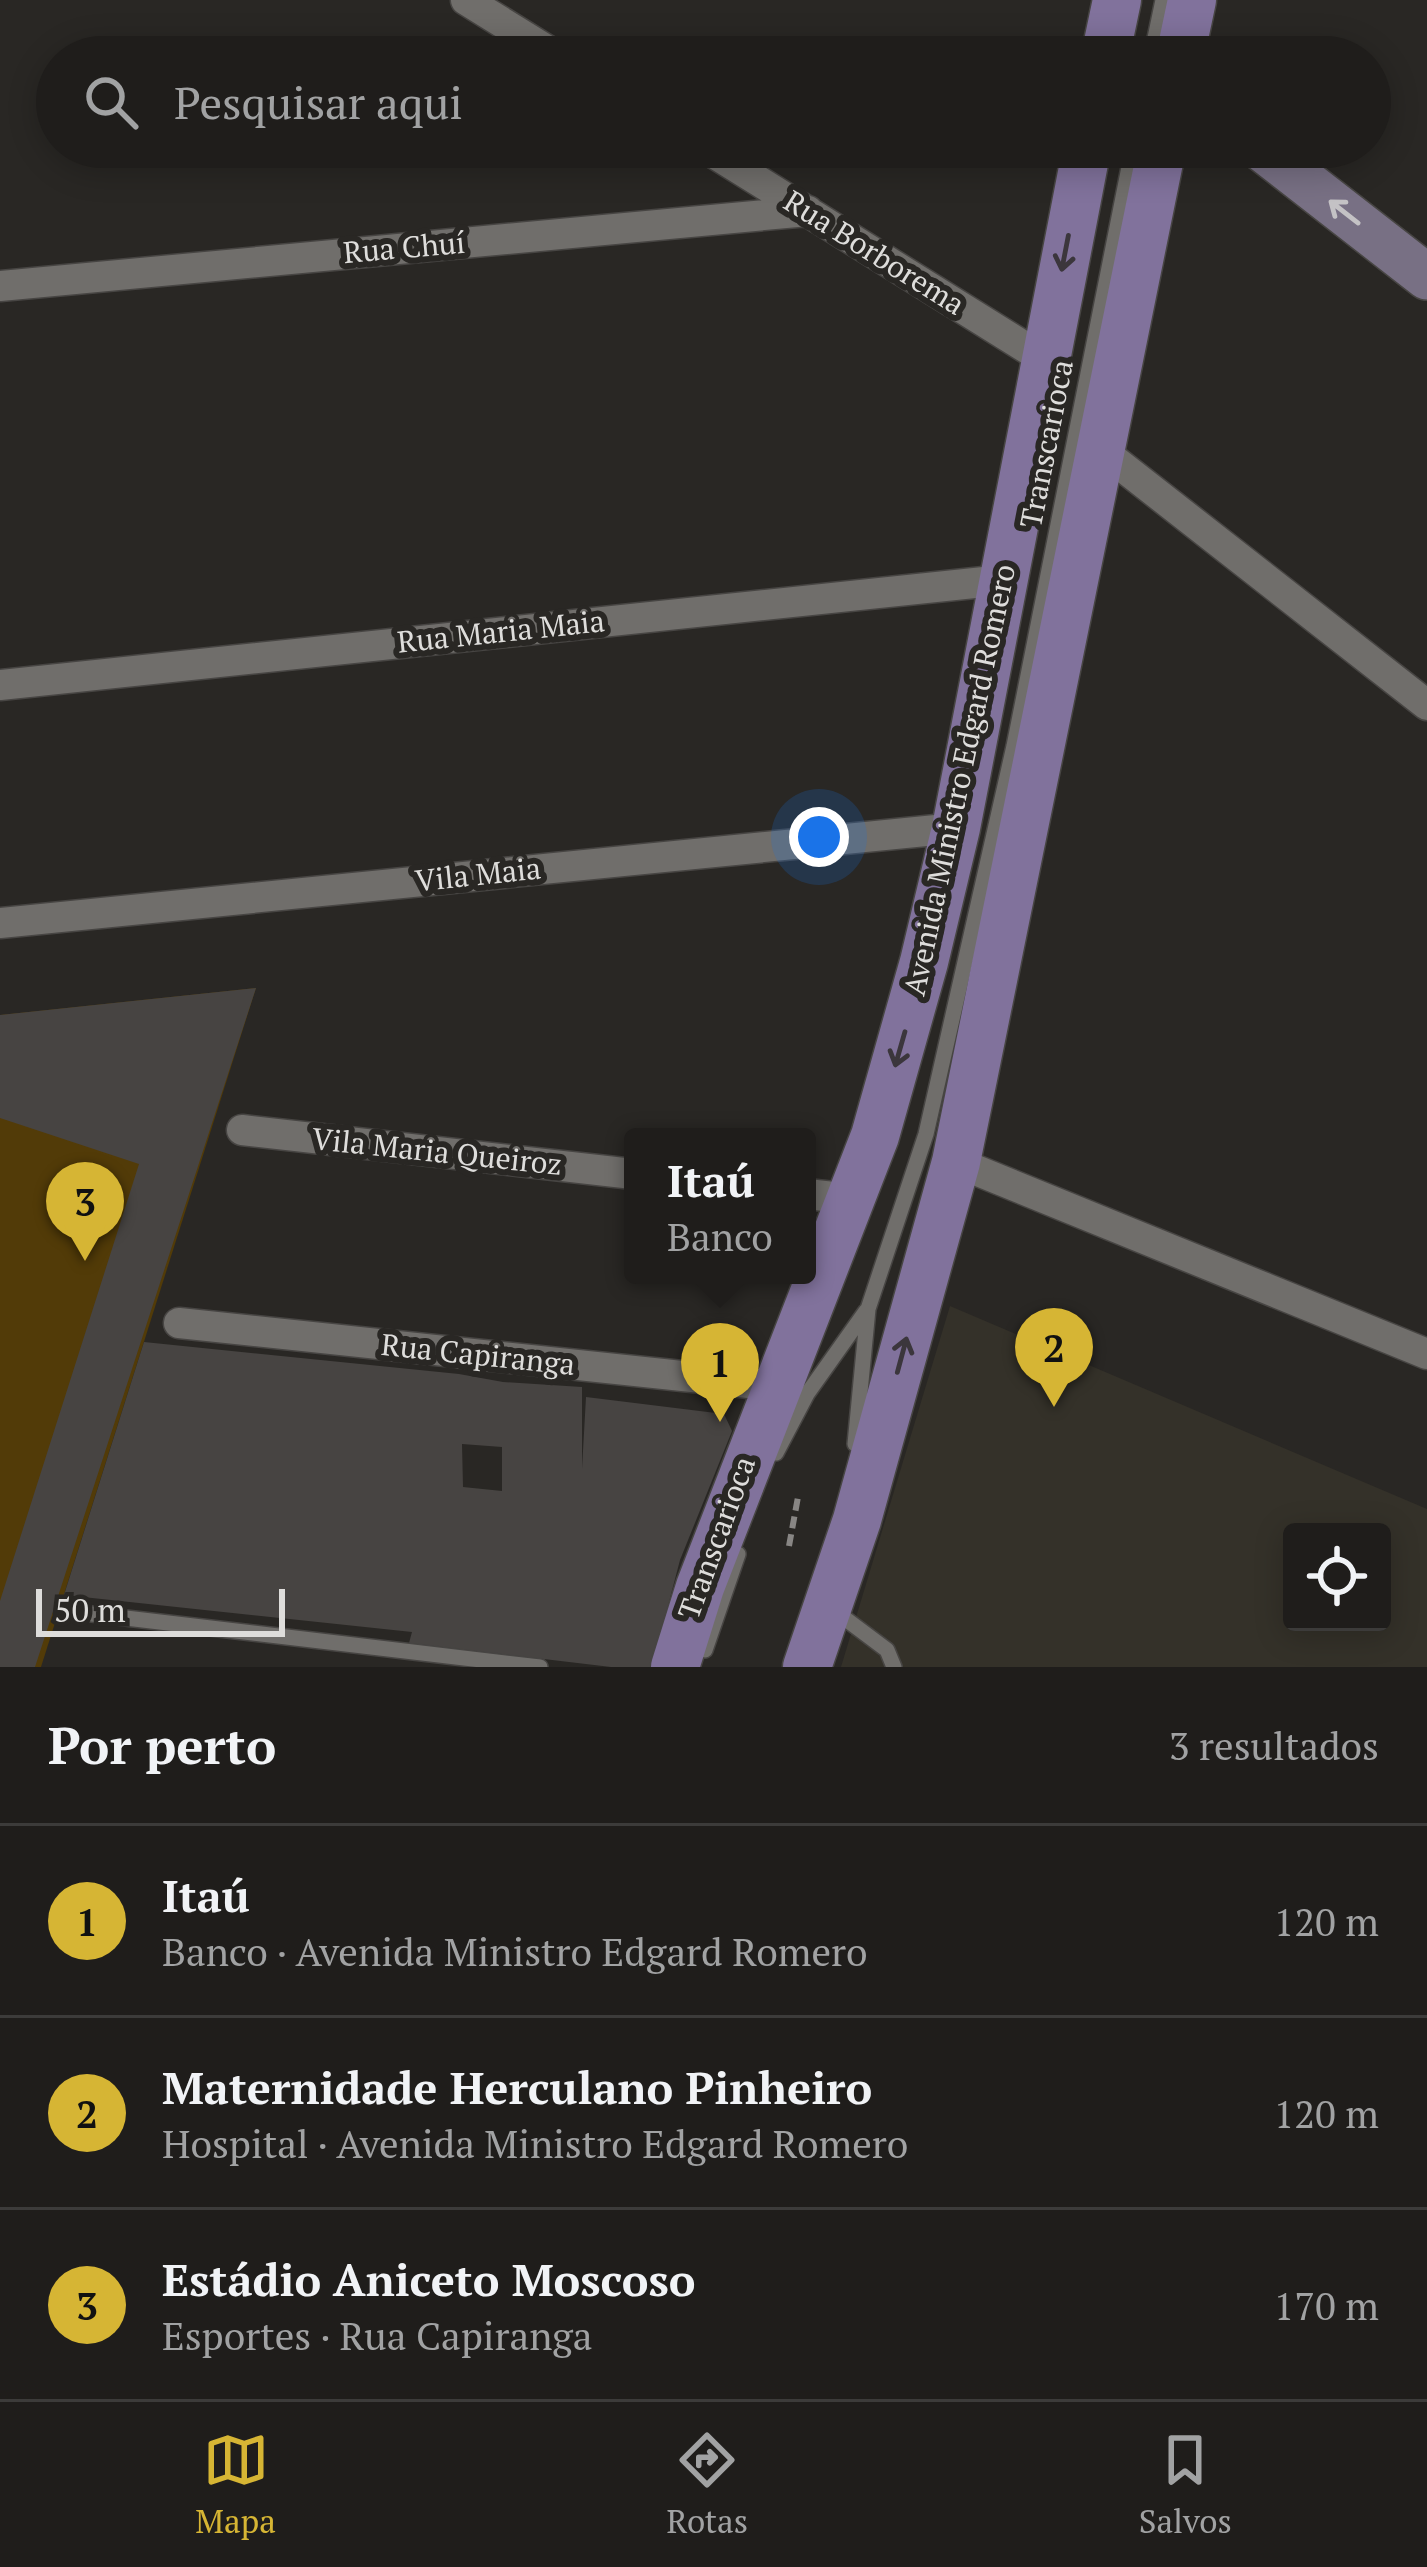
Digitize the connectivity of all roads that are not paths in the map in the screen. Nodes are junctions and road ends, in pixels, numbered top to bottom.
1 (466, 0) edge
2 (1117, 0) edge
3 (524, 36) edge
4 (1109, 36) edge
5 (738, 168) edge
6 (1083, 168) edge
7 (1129, 168) edge
8 (1158, 168) edge
9 (1287, 168) edge
10 (808, 211) junction
11 (1427, 277) edge
12 (0, 286) edge
13 (1044, 359) junction
14 (1100, 449) junction
15 (1003, 580) junction
16 (0, 685) edge
17 (1427, 705) edge
18 (956, 828) junction
19 (0, 922) edge
20 (242, 1130) dead end
21 (956, 1162) junction
22 (624, 1173) edge
23 (829, 1197) edge
24 (816, 1244) edge
25 (805, 1284) edge
26 (868, 1309) junction
27 (179, 1323) dead end
28 (1427, 1354) edge
29 (777, 1386) junction
30 (772, 1463) dead end
31 (852, 1463) dead end
32 (740, 1546) dead end
33 (823, 1592) junction
34 (92, 1614) dead end
35 (540, 1667) edge
36 (675, 1667) edge
37 (699, 1667) edge
38 (792, 1667) edge
39 (806, 1667) edge
40 (894, 1667) edge

1 - 3 street
2 - 4 main road
5 - 10 street, Rua Borborema
6 -> 13 main road, Avenida Ministro Edgard Romero
7 - 26 lane, Transcarioca
8 - 14 main road
11 -> 9 main road
10 - 12 street, Rua Chuí
10 - 13 street, Rua Borborema
13 - 15 main road, Avenida Ministro Edgard Romero
14 - 17 street
14 - 21 main road
15 - 16 street, Rua Maria Maia
15 - 18 main road, Avenida Ministro Edgard Romero
18 - 19 street, Vila Maia
18 -> 23 main road, Avenida Ministro Edgard Romero
20 - 22 street, Vila Maria Queiroz
21 - 28 street
33 -> 21 main road
23 - 24 main road, Avenida Ministro Edgard Romero
25 - 29 main road, Avenida Ministro Edgard Romero
26 - 30 lane, Transcarioca
26 - 31 lane, Transcarioca
27 - 29 street, Rua Capiranga
29 - 36 main road, Avenida Ministro Edgard Romero
32 - 37 lane, Transcarioca
33 - 38 lane
33 - 39 main road
33 - 40 lane
34 - 35 lane

